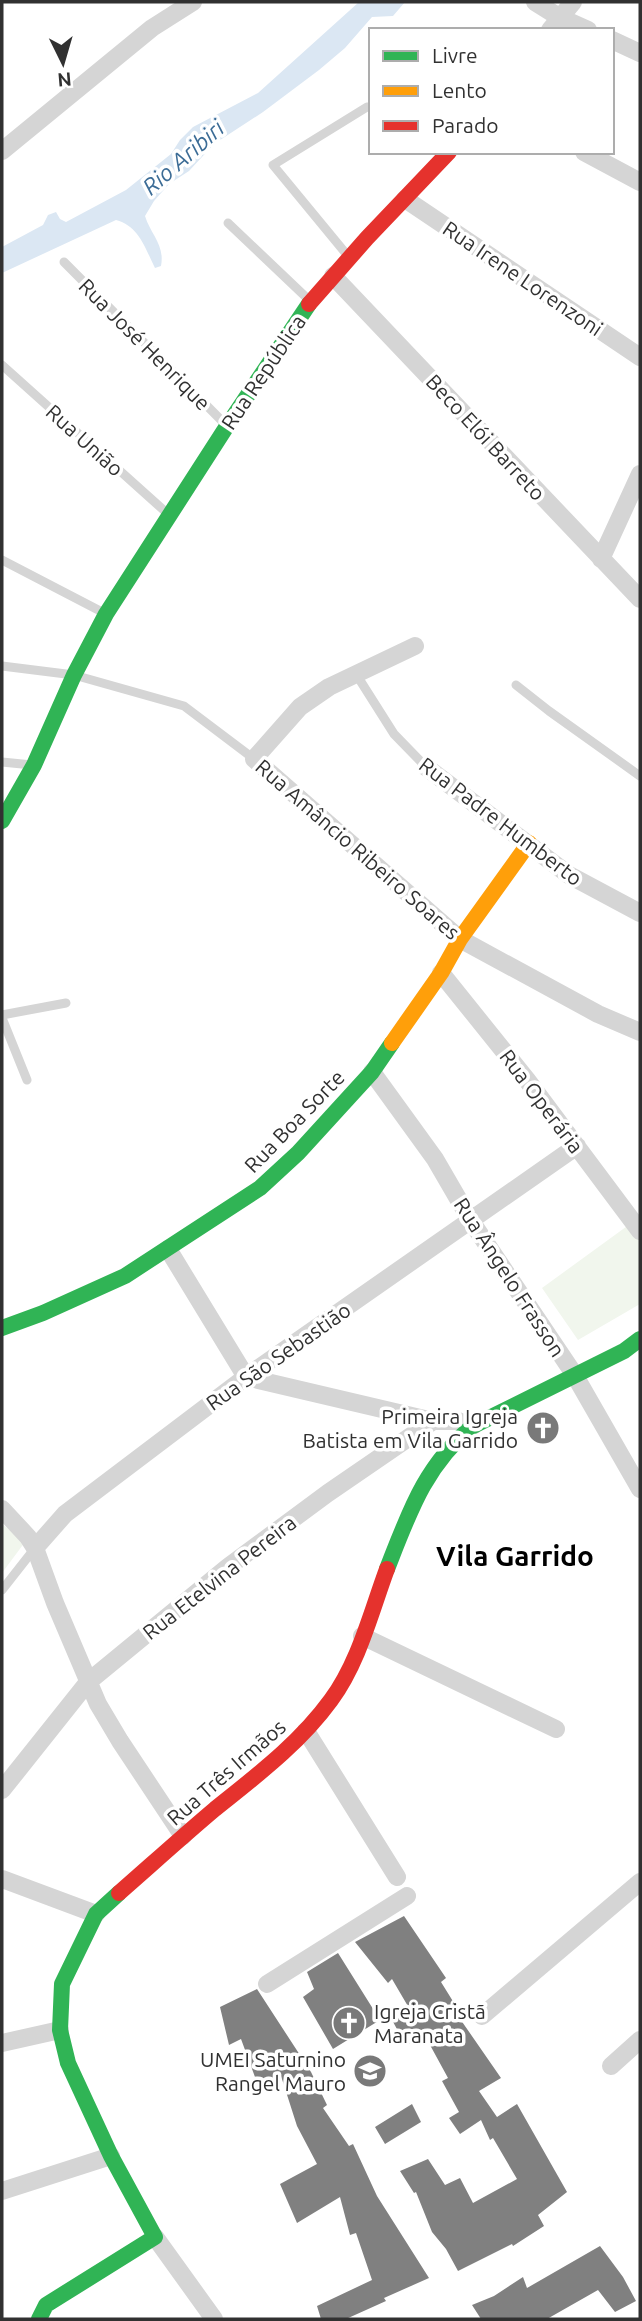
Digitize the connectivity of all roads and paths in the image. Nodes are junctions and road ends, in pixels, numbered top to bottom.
1 (193, 2) edge
2 (535, 2) edge
3 (573, 2) edge
4 (554, 24) edge
5 (576, 28) edge
6 (614, 41) edge
7 (640, 52) edge
8 (367, 107) dead end
9 (2, 151) edge
10 (447, 154) edge
11 (588, 154) edge
12 (640, 182) edge
13 (405, 199) junction
14 (228, 223) dead end
15 (349, 258) junction
16 (64, 262) dead end
17 (333, 276) junction
18 (311, 301) junction
19 (640, 357) edge
20 (2, 365) edge
21 (227, 426) junction
22 (640, 474) edge
23 (169, 516) junction
24 (601, 559) junction
25 (2, 560) edge
26 (640, 599) edge
27 (106, 614) junction
28 (415, 646) dead end
29 (2, 666) edge
30 (356, 674) junction
31 (74, 675) junction
32 (516, 685) dead end
33 (254, 759) junction
34 (2, 762) edge
35 (34, 765) junction
36 (426, 768) joint
37 (640, 776) edge
38 (2, 821) edge
39 (529, 843) junction
40 (640, 913) edge
41 (460, 939) junction
42 (441, 973) junction
43 (66, 1003) dead end
44 (2, 1017) edge
45 (640, 1032) edge
46 (372, 1072) junction
47 (27, 1080) dead end
48 (577, 1146) junction
49 (471, 1221) junction
50 (640, 1231) edge
51 (168, 1249) junction
52 (2, 1328) edge
53 (640, 1339) edge
54 (574, 1374) junction
55 (246, 1377) junction
56 (433, 1421) junction
57 (473, 1426) junction
58 (640, 1489) edge
59 (2, 1509) edge
60 (35, 1548) junction
61 (2, 1590) edge
62 (362, 1636) junction
63 (88, 1682) junction
64 (556, 1729) dead end
65 (306, 1731) junction
66 (2, 1790) edge
67 (183, 1836) junction
68 (397, 1877) dead end
69 (2, 1879) edge
70 (640, 1882) edge
71 (407, 1896) dead end
72 (96, 1914) junction
73 (267, 1984) dead end
74 (482, 2016) dead end
75 (60, 2030) junction
76 (640, 2040) edge
77 (2, 2043) edge
78 (611, 2066) dead end
79 (111, 2156) junction
80 (2, 2191) edge
81 (155, 2237) junction
82 (39, 2319) edge
83 (214, 2319) edge

1 - 9 street
2 - 4 street
3 - 4 street
4 - 5 street
6 - 7 street
8 - 15 lane
10 - 13 street, Rua República
11 - 12 street
13 - 15 street, Rua República
13 - 19 street, Rua Irene Lorenzoni
14 - 18 lane
15 - 17 street, Rua República
16 - 21 lane, Rua José Henrique
17 - 18 street, Rua República
17 - 24 street, Beco Elói Barreto
18 - 21 street, Rua República
20 - 23 lane, Rua União
21 - 23 street, Rua República
22 - 24 street
23 - 27 street, Rua República
24 - 26 street, Beco Elói Barreto
25 - 27 lane
27 - 31 street, Rua República
28 - 30 street
29 - 31 lane, Rua Amâncio Ribeiro Soares
30 - 33 street
30 - 36 lane, Rua Padre Humberto
31 - 33 lane, Rua Amâncio Ribeiro Soares
31 - 35 street, Rua República
32 - 37 lane
33 - 41 street, Rua Amâncio Ribeiro Soares
34 - 35 lane
35 - 38 street, Rua República
36 - 39 street, Rua Padre Humberto
39 - 40 street, Rua Padre Humberto
39 - 41 street, Rua Boa Sorte
41 - 42 street, Rua Boa Sorte
41 - 45 street, Rua Amâncio Ribeiro Soares
42 - 46 street, Rua Boa Sorte
42 - 48 street, Rua Operária
43 - 44 lane
44 - 47 lane
46 - 49 street, Rua Ângelo Frasson
46 - 51 street, Rua Boa Sorte
48 - 49 street, Rua São Sebastião
48 - 50 street, Rua Operária
49 - 54 street, Rua Ângelo Frasson
49 - 55 street, Rua São Sebastião
51 - 52 street, Rua Boa Sorte
51 - 55 street
53 - 54 street, Rua Três Irmãos
54 - 57 street, Rua Três Irmãos
54 - 58 street, Rua Ângelo Frasson
55 - 56 street
55 - 60 street, Rua São Sebastião
56 - 57 street
56 - 63 street, Rua Etelvina Pereira
57 - 62 street, Rua Três Irmãos
59 - 60 street
60 - 61 lane, Rua São Sebastião
60 - 63 street
62 - 64 street
62 - 65 street, Rua Três Irmãos
63 - 66 street, Rua Etelvina Pereira
63 - 67 street
65 - 67 street, Rua Três Irmãos
65 - 68 street
67 - 72 street, Rua Três Irmãos
69 - 72 street
70 - 74 street
71 - 73 street
72 - 75 street, Rua Três Irmãos
75 - 77 street
75 - 79 street, Rua Três Irmãos
76 - 78 street
79 - 80 street
79 - 81 street, Rua Três Irmãos
81 - 82 street
81 - 83 street

